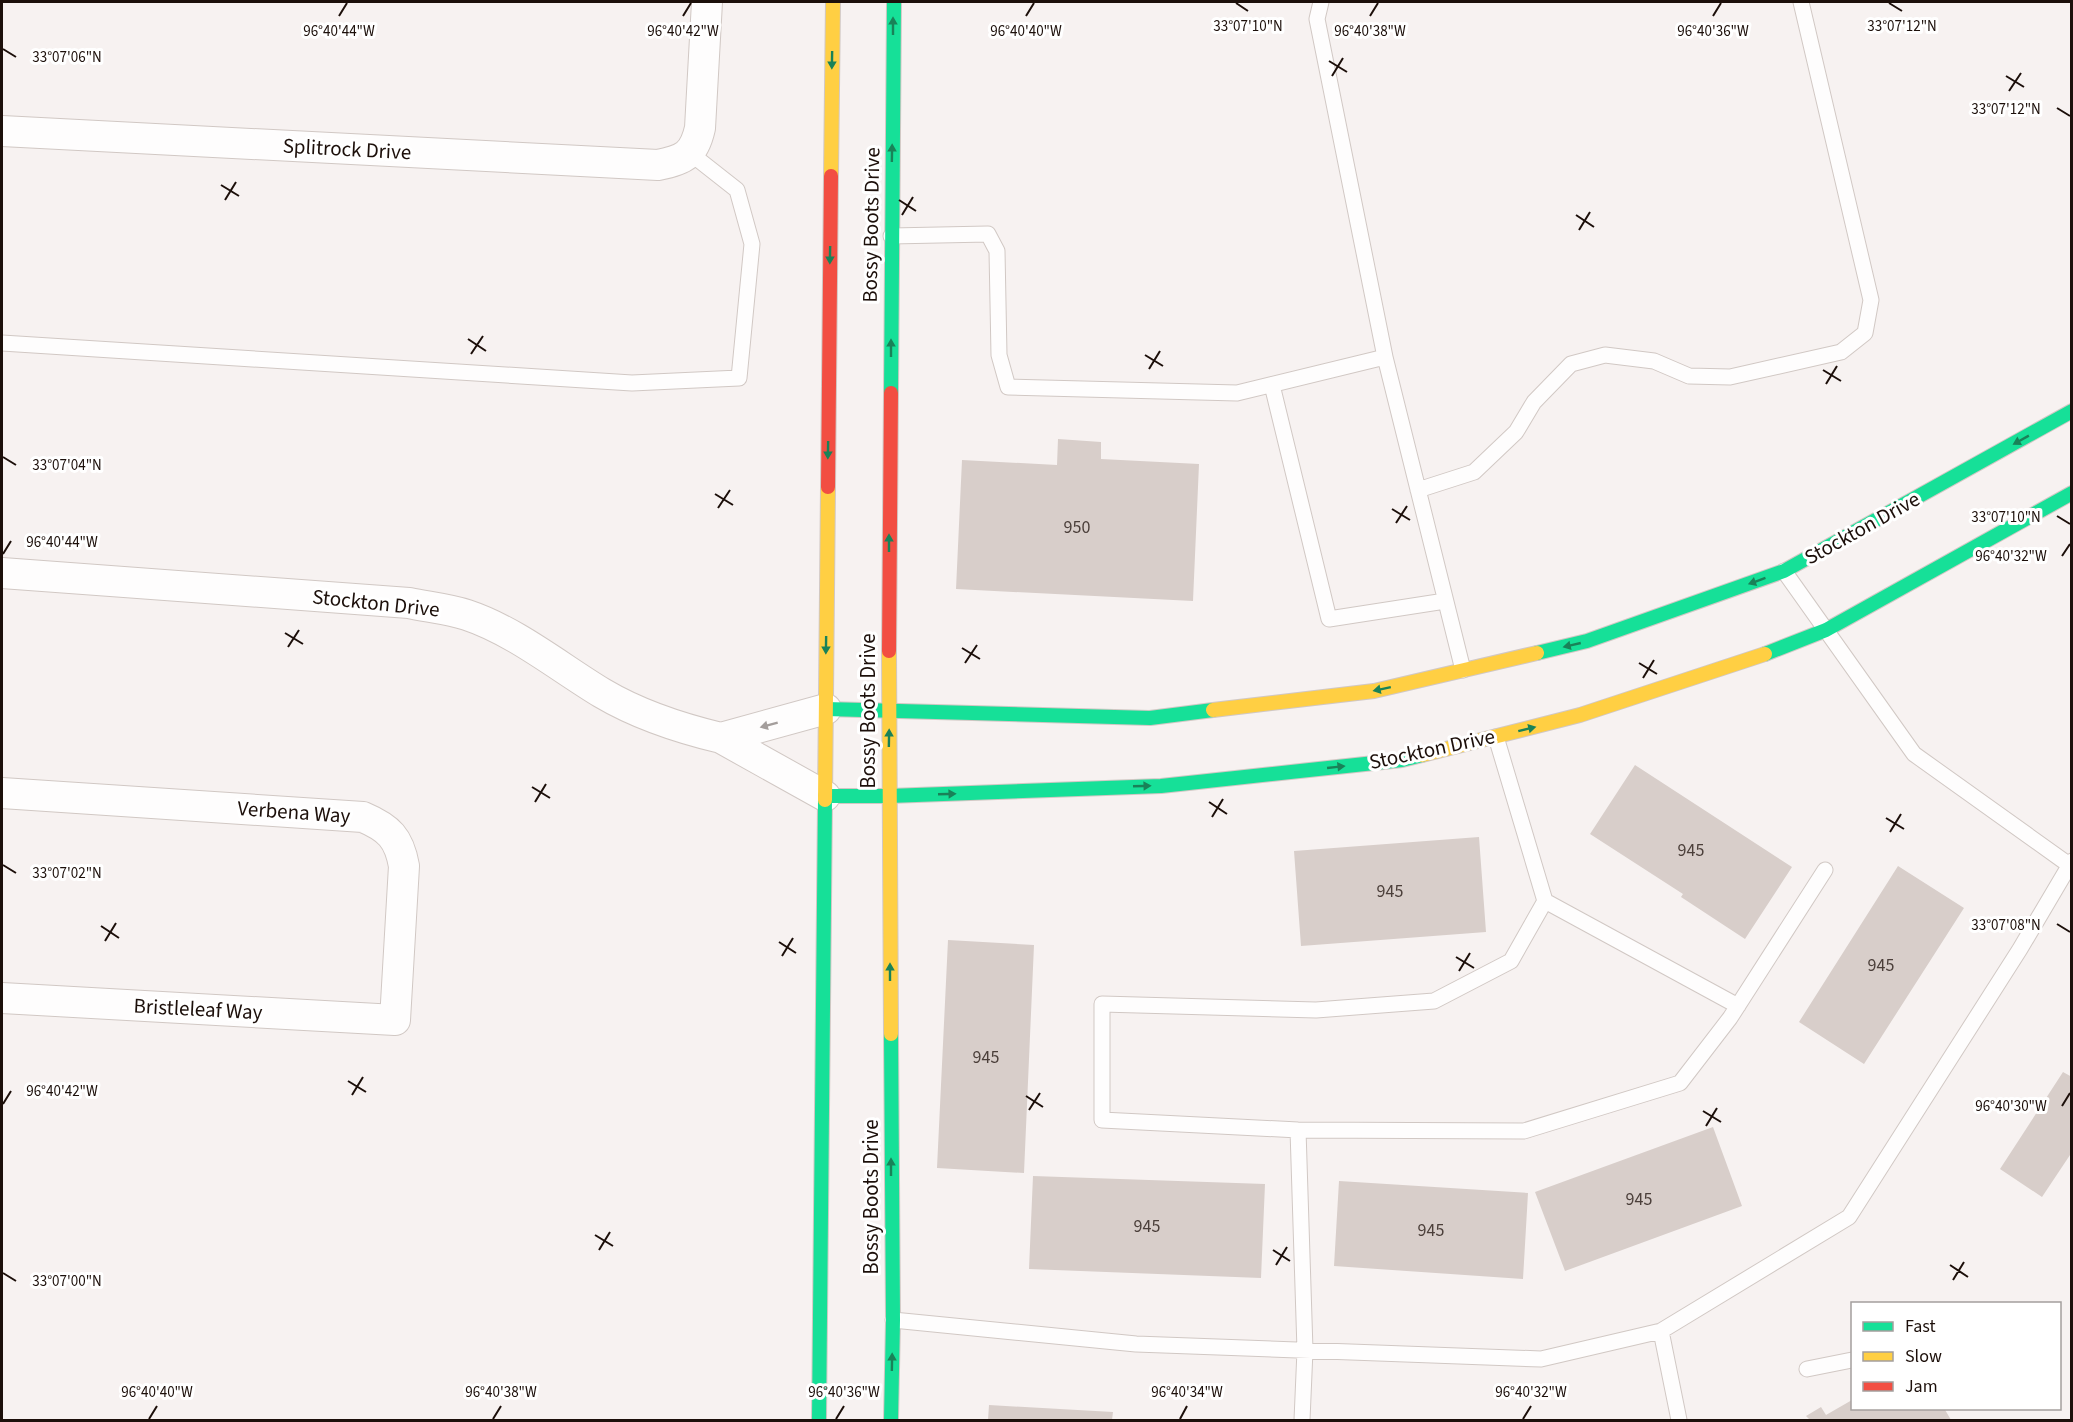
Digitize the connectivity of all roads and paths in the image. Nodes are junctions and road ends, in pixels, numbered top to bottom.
1 (707, 2) edge
2 (832, 2) edge
3 (894, 2) edge
4 (1321, 2) edge
5 (1801, 2) edge
6 (2, 131) edge
7 (690, 153) junction
8 (891, 236) junction
9 (2, 343) edge
10 (1385, 357) junction
11 (1272, 385) junction
12 (2072, 411) edge
13 (1418, 490) junction
14 (2072, 493) edge
15 (1784, 571) junction
16 (2, 573) edge
17 (1446, 601) junction
18 (1826, 630) junction
19 (1463, 670) junction
20 (826, 709) junction
21 (890, 710) junction
22 (1496, 737) junction
23 (721, 738) junction
24 (2, 793) edge
25 (825, 796) junction
26 (889, 796) junction
27 (2071, 865) edge
28 (1825, 870) dead end
29 (1545, 901) junction
30 (2, 998) edge
31 (1738, 1006) junction
32 (395, 1020) joint
33 (1298, 1130) junction
34 (893, 1320) junction
35 (1661, 1331) junction
36 (1305, 1350) junction
37 (1851, 1360) edge
38 (1807, 1369) dead end
39 (819, 1420) edge
40 (891, 1420) edge
41 (1302, 1420) edge
42 (1679, 1420) edge

1 - 7 street
2 -> 20 street, Bossy Boots Drive
8 -> 3 street, Bossy Boots Drive
4 - 10 lane
5 - 13 lane
6 - 7 street, Splitrock Drive
7 - 9 lane
8 - 11 lane
21 -> 8 street, Bossy Boots Drive
10 - 11 lane
10 - 13 lane
11 - 17 lane
12 -> 15 street, Stockton Drive
13 - 17 lane
14 - 18 street, Stockton Drive
15 - 18 lane
15 -> 19 street, Stockton Drive
16 - 23 street, Stockton Drive
17 - 19 lane
22 -> 18 street, Stockton Drive
18 - 27 lane
19 -> 21 street, Stockton Drive
20 - 21 street, Stockton Drive
20 -> 23 street, Stockton Drive
20 - 25 street, Bossy Boots Drive
26 -> 21 street, Bossy Boots Drive
26 -> 22 street, Stockton Drive
22 - 29 lane
23 - 25 street, Stockton Drive
24 - 32 street, Verbena Way
25 - 26 street, Stockton Drive
25 - 39 street, Bossy Boots Drive
34 -> 26 street, Bossy Boots Drive
27 - 35 lane
28 - 31 lane
29 - 31 lane
29 - 33 lane
30 - 32 street, Bristleleaf Way
31 - 33 lane
33 - 36 lane
34 - 36 lane
40 -> 34 street, Bossy Boots Drive
35 - 36 lane
35 - 42 lane
36 - 41 lane
37 - 38 lane

